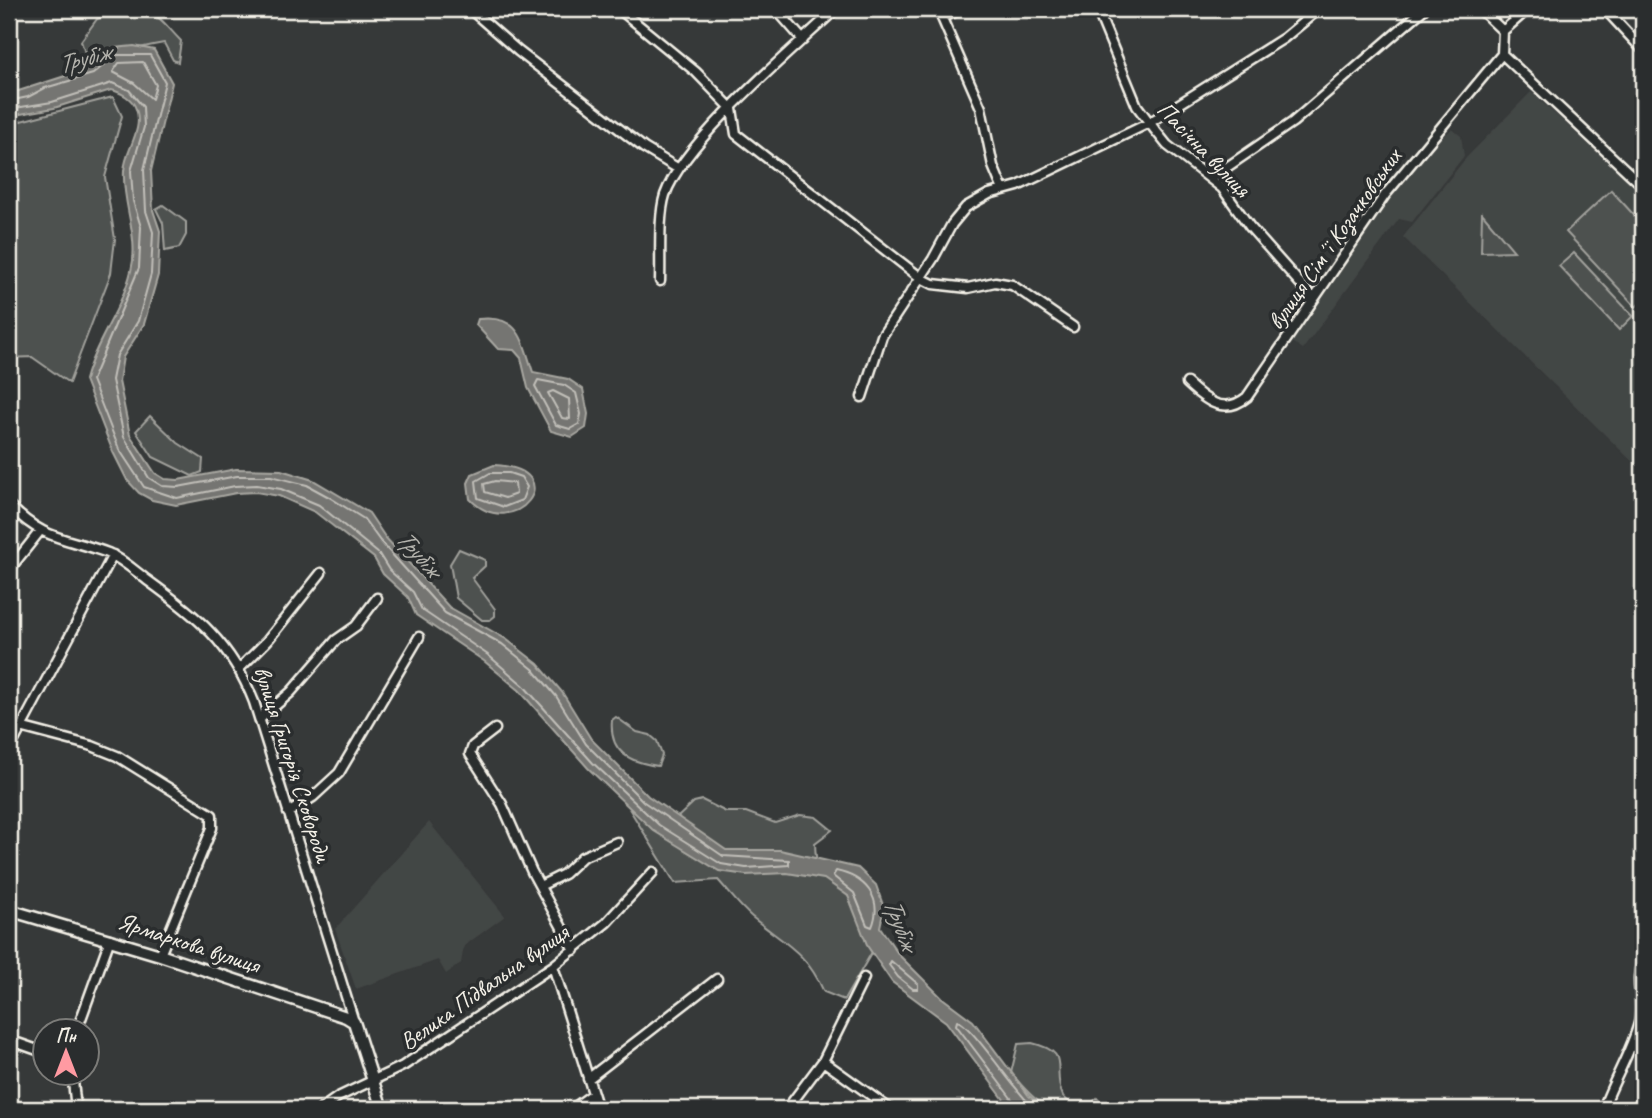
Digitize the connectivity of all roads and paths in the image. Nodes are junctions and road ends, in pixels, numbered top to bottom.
1 (470, 9) edge
2 (619, 9) edge
3 (776, 9) edge
4 (836, 9) edge
5 (963, 9) edge
6 (1097, 9) edge
7 (1319, 9) edge
8 (1424, 9) edge
9 (1480, 9) edge
10 (1528, 9) edge
11 (1605, 9) edge
12 (940, 13) edge
13 (1503, 31) junction
14 (803, 40) junction
15 (1643, 50) edge
16 (1502, 54) junction
17 (732, 109) junction
18 (1149, 123) junction
19 (677, 168) junction
20 (1211, 178) junction
21 (1643, 186) edge
22 (1003, 190) junction
23 (920, 278) junction
24 (660, 281) dead end
25 (1313, 298) junction
26 (1073, 327) dead end
27 (1187, 383) dead end
28 (862, 397) dead end
29 (9, 505) edge
30 (40, 531) junction
31 (113, 555) junction
32 (9, 570) edge
33 (321, 573) dead end
34 (377, 598) dead end
35 (419, 636) dead end
36 (240, 668) junction
37 (260, 719) junction
38 (20, 727) junction
39 (495, 729) dead end
40 (9, 750) edge
41 (288, 813) junction
42 (617, 842) dead end
43 (653, 872) dead end
44 (540, 886) junction
45 (9, 910) edge
46 (110, 939) junction
47 (574, 950) junction
48 (160, 955) junction
49 (1643, 959) edge
50 (553, 966) junction
51 (864, 978) dead end
52 (717, 979) dead end
53 (82, 1016) edge
54 (354, 1022) junction
55 (9, 1040) edge
56 (32, 1048) edge
57 (823, 1061) junction
58 (588, 1079) junction
59 (373, 1081) junction
60 (73, 1086) edge
61 (593, 1094) junction
62 (76, 1109) edge
63 (321, 1109) edge
64 (382, 1109) edge
65 (572, 1109) edge
66 (598, 1109) edge
67 (787, 1109) edge
68 (890, 1109) edge
69 (1603, 1109) edge

1 - 19 street
2 - 17 street
3 - 14 street
4 - 14 street
5 - 12 street
6 - 18 street, Пасічна вулиця
7 - 18 street
8 - 20 street
9 - 13 street
10 - 13 street
11 - 15 street
12 - 22 street
13 - 16 street
14 - 17 street
16 - 21 street
16 - 25 street, вулиця Сімʼї Козачковських
17 - 19 street
17 - 23 street
18 - 20 street, Пасічна вулиця
18 - 22 street
19 - 24 street
20 - 25 street, Пасічна вулиця
22 - 23 street
23 - 26 street
23 - 28 street
25 - 27 street, вулиця Сімʼї Козачковських
29 - 30 street, вулиця Григорія Сковороди
30 - 31 street, вулиця Григорія Сковороди
30 - 32 street
31 - 36 street, вулиця Григорія Сковороди
31 - 38 street
33 - 36 street
34 - 37 street
35 - 41 street
36 - 37 street, вулиця Григорія Сковороди
37 - 41 street, вулиця Григорія Сковороди
38 - 40 street
38 - 48 street
39 - 44 street
41 - 54 street, вулиця Григорія Сковороди
42 - 44 street
43 - 47 street, Велика Підвальна вулиця
44 - 47 street
45 - 46 street, Ярмаркова вулиця
46 - 48 street, Ярмаркова вулиця
46 - 53 street
47 - 50 street, Велика Підвальна вулиця
48 - 54 street, Ярмаркова вулиця
49 - 69 street
50 - 58 street
50 - 59 street, Велика Підвальна вулиця
51 - 57 street
52 - 58 street
54 - 59 street, вулиця Григорія Сковороди
55 - 56 street
57 - 67 street
57 - 68 street
58 - 61 street
59 - 63 street, Велика Підвальна вулиця
59 - 64 street, вулиця Григорія Сковороди
60 - 62 street
61 - 65 street
61 - 66 street

